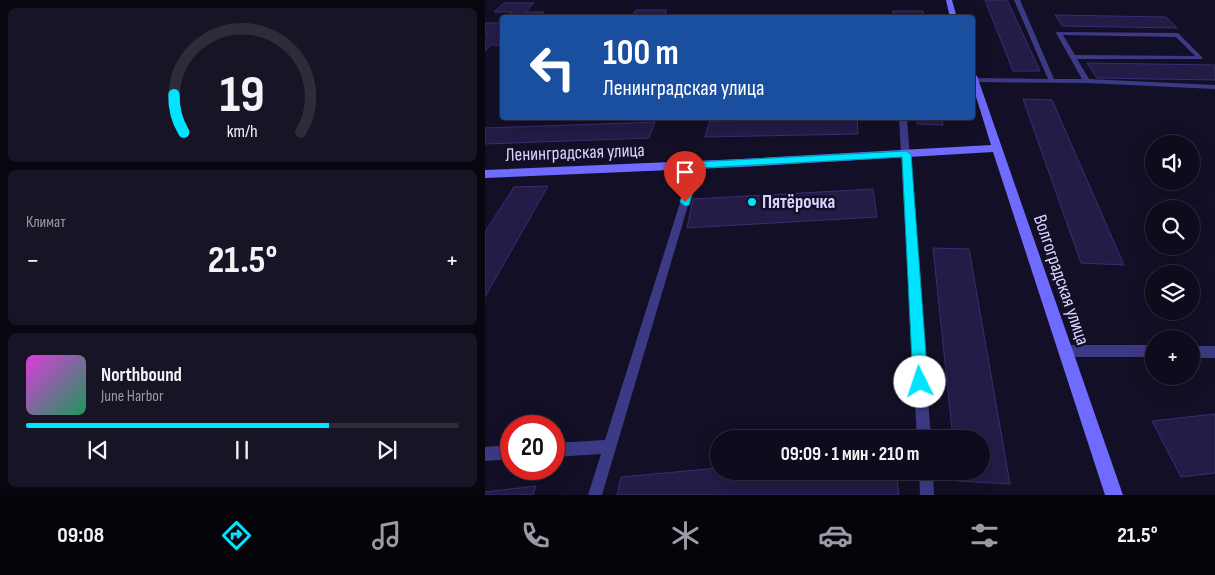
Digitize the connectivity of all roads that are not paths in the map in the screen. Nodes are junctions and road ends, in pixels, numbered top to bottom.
1 (949, 0) edge
2 (1017, 0) edge
3 (953, 15) edge
4 (1073, 57) junction
5 (975, 78) edge
6 (1052, 81) junction
7 (1087, 81) junction
8 (975, 84) edge
9 (1215, 87) edge
10 (903, 120) edge
11 (997, 148) junction
12 (906, 154) junction
13 (696, 165) junction
14 (485, 174) edge
15 (1065, 351) junction
16 (1145, 352) edge
17 (1200, 352) edge
18 (1215, 352) edge
19 (923, 430) edge
20 (611, 446) junction
21 (565, 449) edge
22 (500, 453) edge
23 (485, 454) edge
24 (926, 480) edge
25 (595, 495) edge
26 (927, 495) edge
27 (1115, 495) edge

1 - 3 street
2 - 6 lane
4 - 4 lane
4 - 7 lane
5 - 6 lane
6 - 7 lane
7 - 9 lane
8 - 11 street, Волгоградская улица
10 - 12 lane
11 - 12 street, Ленинградская улица
11 - 15 street, Волгоградская улица
12 - 13 street, Ленинградская улица
12 - 19 lane
13 - 14 street, Ленинградская улица
13 - 20 lane
15 - 16 lane
15 - 27 street, Волгоградская улица
17 - 18 lane
20 - 21 lane
20 - 25 lane
22 - 23 lane
24 - 26 lane

